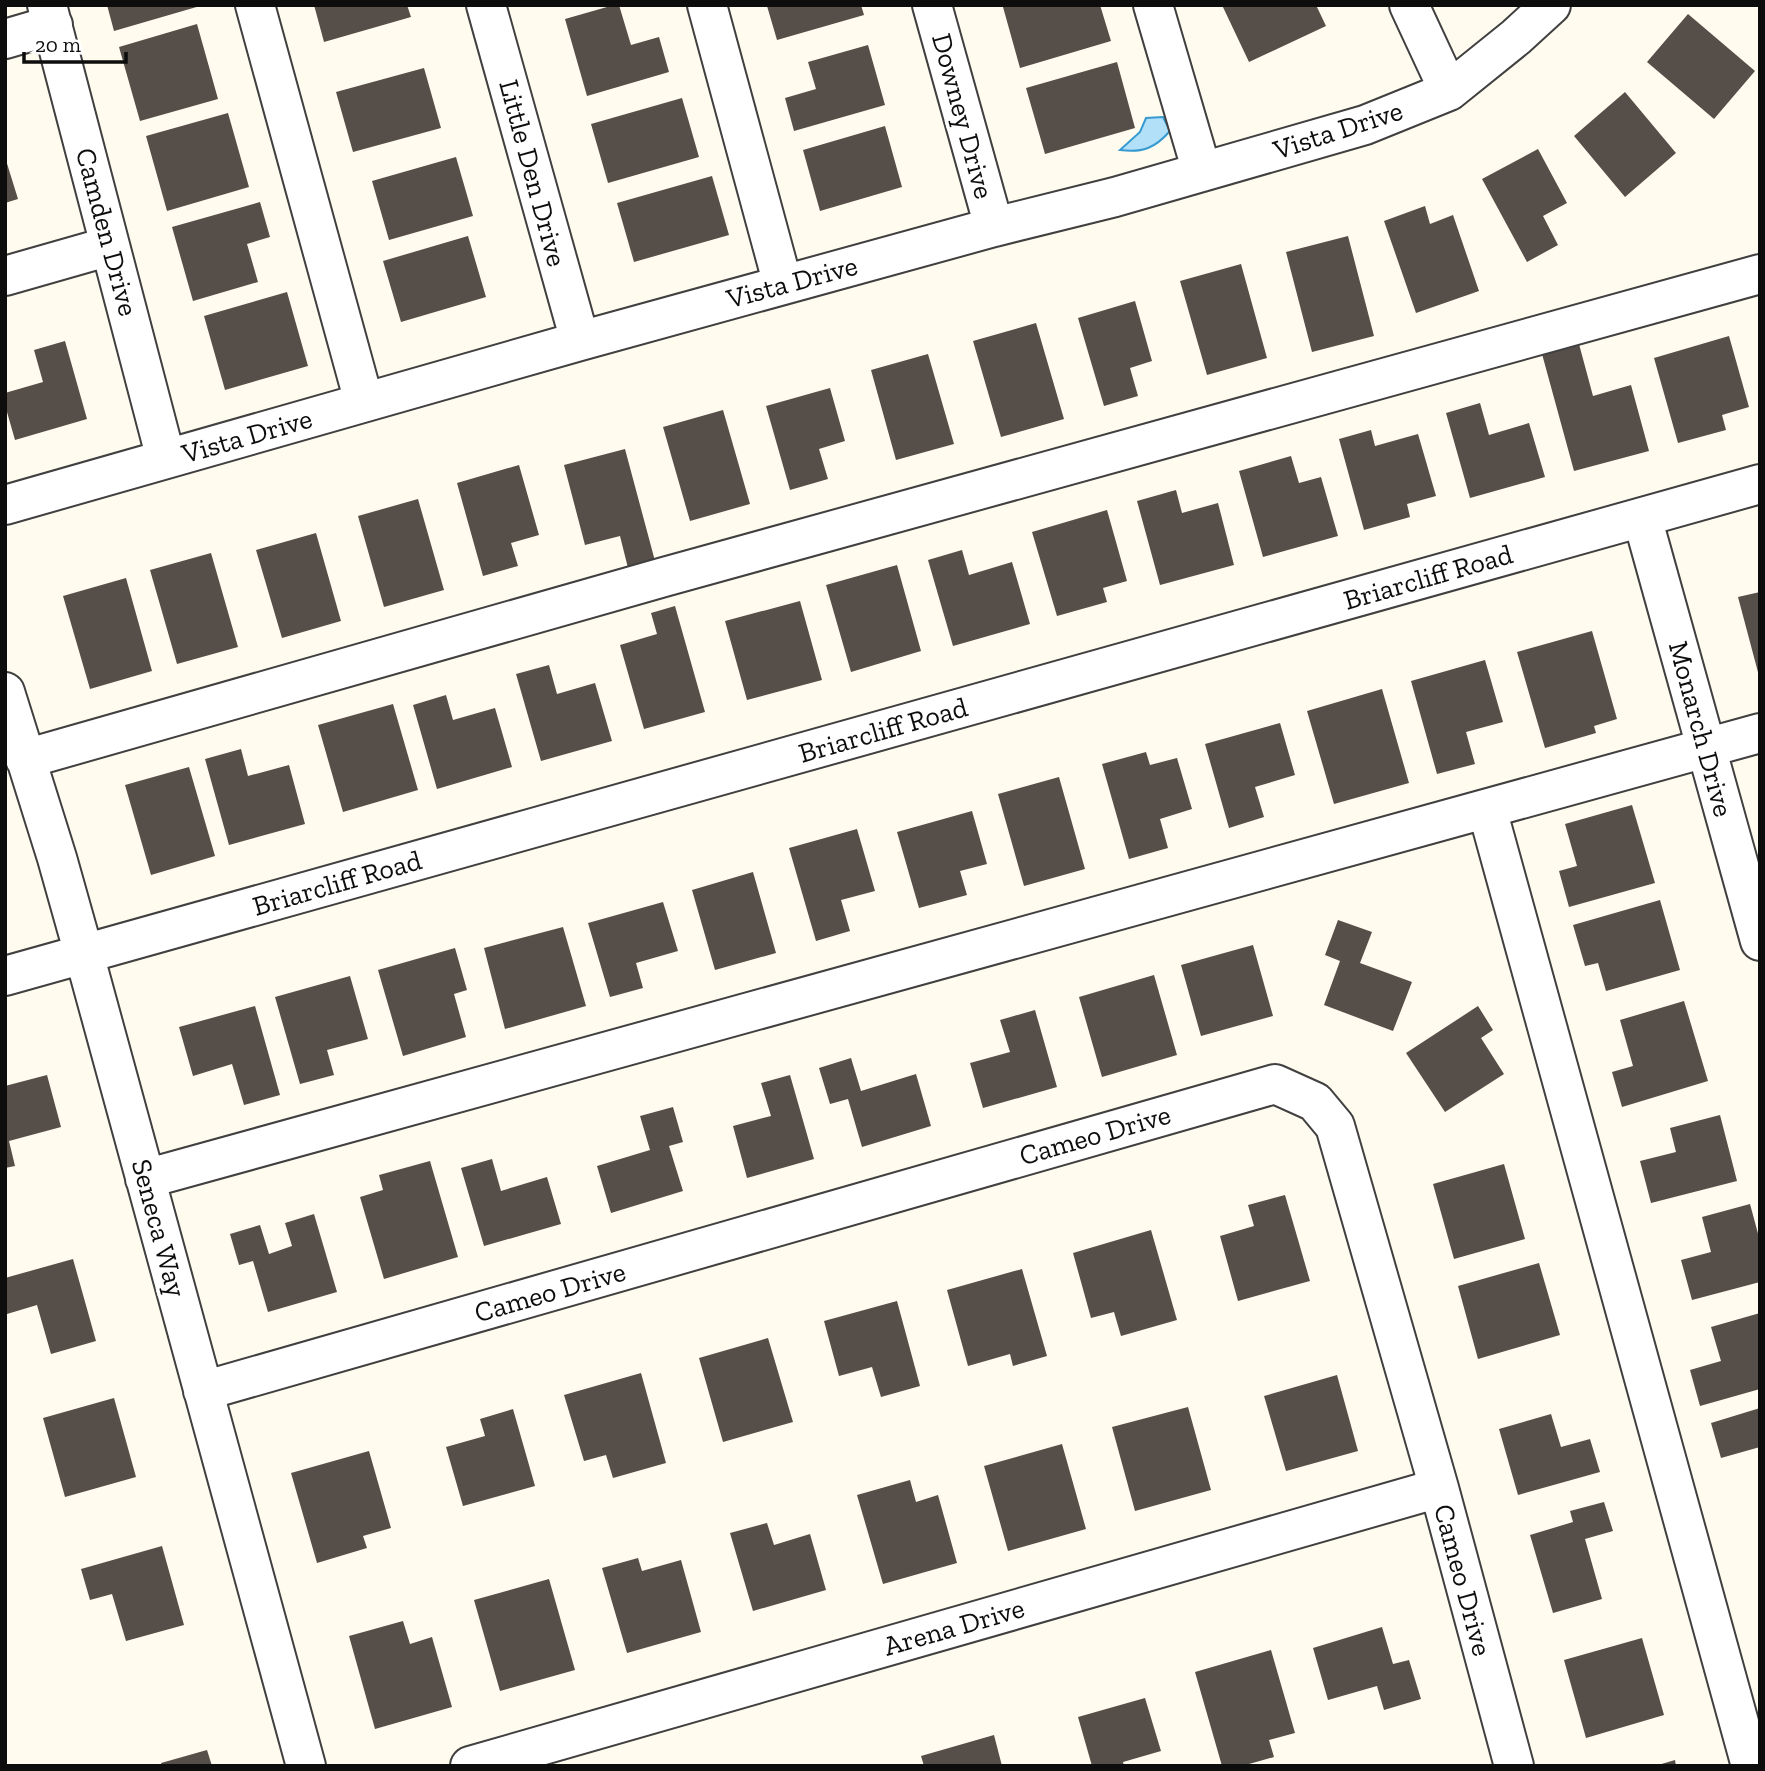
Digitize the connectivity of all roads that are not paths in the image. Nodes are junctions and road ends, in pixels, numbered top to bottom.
1 (255, 5) edge
2 (486, 5) edge
3 (707, 5) edge
4 (932, 5) edge
5 (1153, 5) edge
6 (1409, 5) edge
7 (1551, 5) edge
8 (50, 15) edge
9 (5, 39) edge
10 (1450, 91) junction
11 (1202, 172) junction
12 (994, 227) junction
13 (110, 246) junction
14 (1760, 274) edge
15 (5, 276) edge
16 (783, 285) junction
17 (580, 341) junction
18 (364, 402) junction
19 (166, 459) junction
20 (1760, 484) edge
21 (5, 505) edge
22 (1642, 517) junction
23 (5, 692) edge
24 (1760, 733) edge
25 (1706, 748) junction
26 (17, 751) edge
27 (1487, 809) junction
28 (1760, 941) edge
29 (84, 954) junction
30 (5, 976) edge
31 (145, 1179) junction
32 (203, 1391) junction
33 (1438, 1488) junction
34 (306, 1766) edge
35 (470, 1766) edge
36 (1514, 1766) edge
37 (1751, 1766) edge

1 - 18 street
2 - 17 street, Little Den Drive
3 - 16 street
4 - 12 street, Downey Drive
5 - 11 street
6 - 10 street
7 - 10 street, Vista Drive
8 - 9 street
8 - 13 street, Camden Drive
10 - 11 street, Vista Drive
11 - 12 street, Vista Drive
12 - 16 street, Vista Drive
13 - 15 street
13 - 19 street, Camden Drive
14 - 26 street
16 - 17 street, Vista Drive
17 - 18 street, Vista Drive
18 - 19 street, Vista Drive
19 - 21 street, Vista Drive
20 - 22 street, Briarcliff Road
22 - 25 street, Monarch Drive
22 - 29 street, Briarcliff Road
23 - 26 street, Seneca Way
24 - 25 street
25 - 27 street
25 - 28 street, Monarch Drive
26 - 29 street, Seneca Way
27 - 31 street
27 - 37 street
29 - 30 street, Briarcliff Road
29 - 31 street, Seneca Way
31 - 32 street, Seneca Way
32 - 33 street, Cameo Drive
32 - 34 street, Seneca Way
33 - 35 street, Arena Drive
33 - 36 street, Cameo Drive

